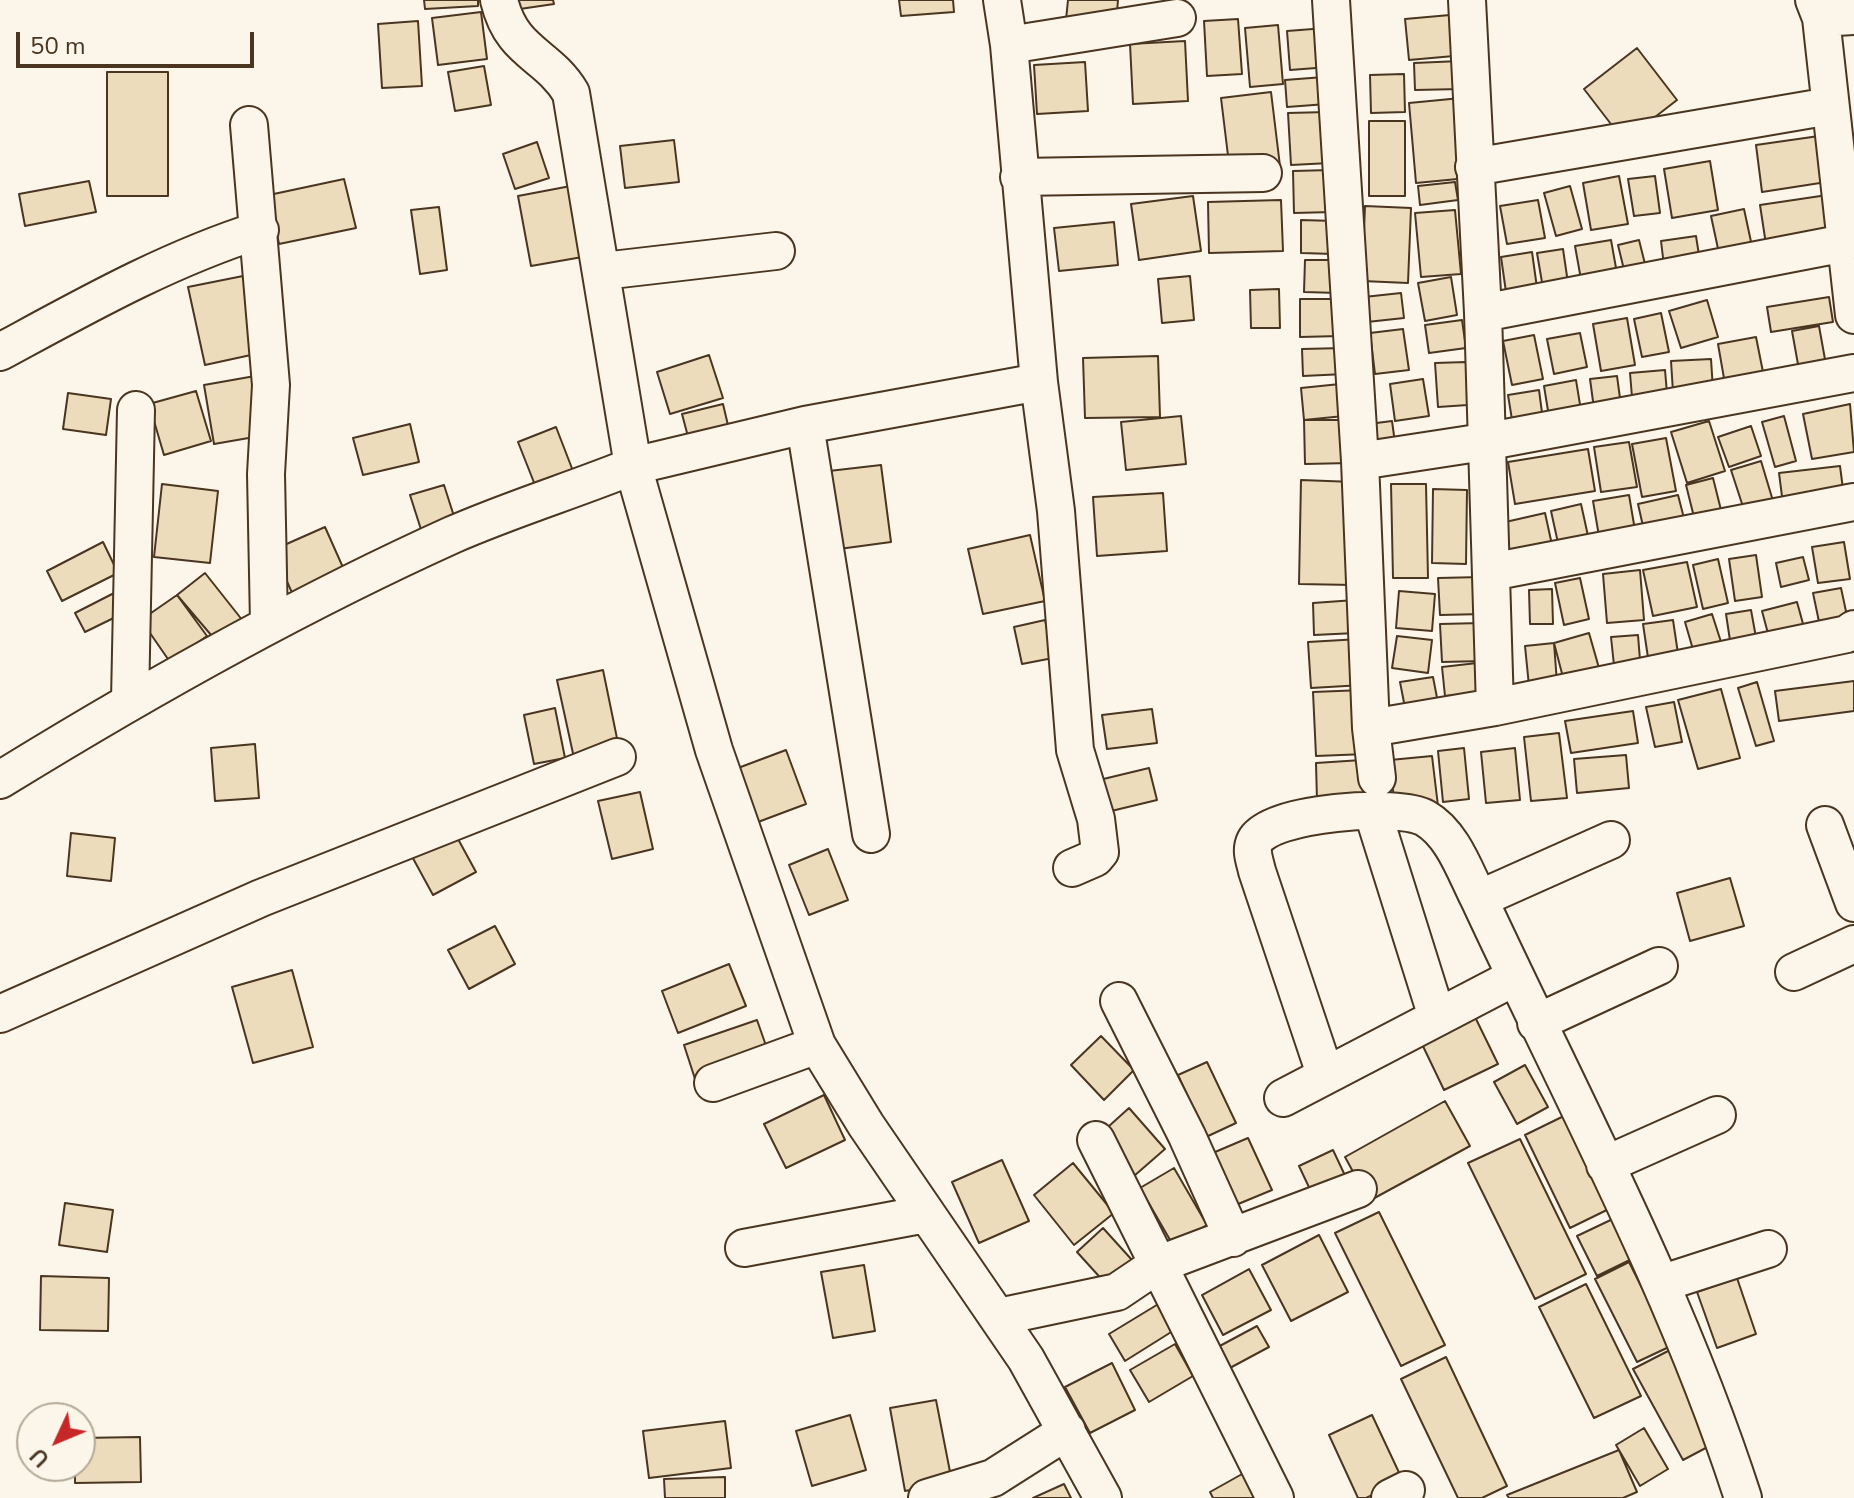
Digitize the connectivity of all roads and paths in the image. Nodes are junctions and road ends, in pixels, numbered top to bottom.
1 (499, 0) edge
2 (1002, 0) edge
3 (1331, 0) edge
4 (1467, 0) edge
5 (1830, 11) edge
6 (1177, 18) dead end
7 (1009, 45) junction
8 (1830, 106) junction
9 (249, 125) dead end
10 (1474, 167) junction
11 (1263, 173) dead end
12 (1019, 177) junction
13 (260, 230) junction
14 (1845, 243) junction
15 (776, 251) dead end
16 (603, 271) junction
17 (1483, 313) junction
18 (1854, 315) edge
19 (0, 352) edge
20 (1854, 373) edge
21 (1039, 382) junction
22 (136, 410) dead end
23 (805, 425) junction
24 (1484, 442) junction
25 (1360, 461) junction
26 (633, 466) junction
27 (1854, 502) edge
28 (1491, 572) junction
29 (269, 623) junction
30 (1854, 629) edge
31 (130, 700) junction
32 (1495, 707) junction
33 (1371, 728) junction
34 (617, 757) dead end
35 (1377, 778) dead end
36 (0, 780) edge
37 (1373, 813) junction
38 (1825, 825) dead end
39 (871, 834) dead end
40 (1611, 840) dead end
41 (1072, 868) dead end
42 (1479, 899) junction
43 (1854, 903) edge
44 (1854, 944) edge
45 (1659, 966) dead end
46 (1794, 972) dead end
47 (1515, 977) junction
48 (1119, 1001) dead end
49 (0, 1014) edge
50 (1437, 1017) junction
51 (1536, 1023) junction
52 (817, 1045) junction
53 (1325, 1074) junction
54 (713, 1083) dead end
55 (1283, 1098) dead end
56 (1717, 1115) dead end
57 (1096, 1140) dead end
58 (1605, 1165) junction
59 (1358, 1189) dead end
60 (926, 1214) junction
61 (1233, 1238) junction
62 (744, 1248) dead end
63 (1768, 1249) dead end
64 (1157, 1265) junction
65 (1663, 1283) junction
66 (998, 1317) junction
67 (1067, 1431) junction
68 (927, 1498) edge
69 (1103, 1498) edge
70 (1275, 1498) edge
71 (1743, 1498) edge

1 - 16 street
2 - 7 street
3 - 25 street
4 - 10 street
5 - 8 street
6 - 7 street
7 - 12 street
8 - 10 street
8 - 14 street
9 - 13 street
10 - 17 street
11 - 12 street
12 - 21 street
13 - 19 street
13 - 29 street
14 - 17 street
14 - 18 street
15 - 16 street
16 - 26 street
17 - 24 street
20 - 24 street
21 - 23 street
21 - 41 street
22 - 31 street
23 - 26 street
23 - 39 street
24 - 25 street
24 - 28 street
25 - 33 street
26 - 29 street
26 - 52 street
27 - 28 street
28 - 32 street
29 - 31 street
30 - 32 street
31 - 36 street
32 - 33 street
33 - 35 street
34 - 49 street
37 - 42 street
37 - 50 street
37 - 53 street
38 - 43 street
40 - 42 street
42 - 47 street
44 - 46 street
45 - 51 street
47 - 50 street
47 - 51 street
48 - 61 street
50 - 53 street
51 - 58 street
52 - 54 street
52 - 60 street
53 - 55 street
56 - 58 street
57 - 64 street
58 - 65 street
59 - 61 street
60 - 62 street
60 - 66 street
61 - 64 street
63 - 65 street
64 - 66 street
64 - 70 street
65 - 71 street
66 - 67 street
67 - 68 street
67 - 69 street

